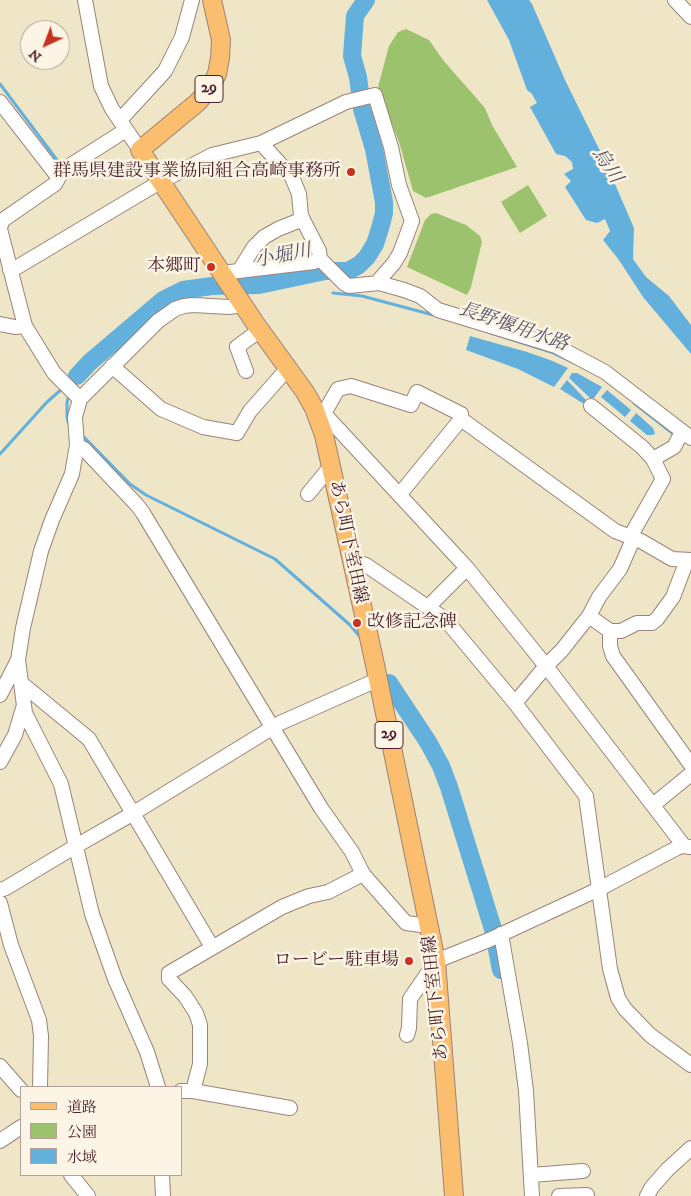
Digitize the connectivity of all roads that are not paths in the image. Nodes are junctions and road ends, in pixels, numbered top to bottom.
1 (85, 0) edge
2 (192, 0) edge
3 (212, 0) edge
4 (675, 0) edge
5 (690, 12) edge
6 (0, 102) edge
7 (123, 125) junction
8 (261, 143) junction
9 (140, 150) junction
10 (60, 175) junction
11 (160, 182) junction
12 (303, 219) junction
13 (0, 228) edge
14 (321, 261) junction
15 (10, 270) junction
16 (229, 274) junction
17 (379, 284) junction
18 (241, 303) junction
19 (0, 324) edge
20 (25, 326) junction
21 (260, 330) junction
22 (112, 366) junction
23 (288, 368) junction
24 (246, 371) dead end
25 (78, 398) junction
26 (591, 406) dead end
27 (318, 411) junction
28 (461, 419) junction
29 (76, 435) junction
30 (682, 438) edge
31 (653, 459) junction
32 (331, 466) junction
33 (308, 494) dead end
34 (400, 494) junction
35 (632, 537) junction
36 (689, 560) edge
37 (352, 561) junction
38 (468, 568) junction
39 (429, 606) junction
40 (589, 616) junction
41 (610, 632) junction
42 (18, 660) junction
43 (546, 666) junction
44 (377, 680) junction
45 (21, 683) junction
46 (0, 695) edge
47 (515, 703) junction
48 (24, 705) junction
49 (272, 728) junction
50 (0, 762) edge
51 (691, 765) edge
52 (691, 774) edge
53 (653, 805) junction
54 (132, 814) junction
55 (76, 846) junction
56 (688, 846) edge
57 (363, 874) junction
58 (599, 889) junction
59 (0, 890) edge
60 (0, 902) edge
61 (428, 922) junction
62 (496, 937) junction
63 (212, 947) junction
64 (436, 961) junction
65 (407, 1035) dead end
66 (691, 1064) edge
67 (0, 1066) edge
68 (40, 1086) edge
69 (158, 1086) edge
70 (20, 1089) edge
71 (187, 1091) edge
72 (290, 1108) dead end
73 (20, 1128) edge
74 (0, 1141) edge
75 (691, 1148) edge
76 (583, 1171) dead end
77 (531, 1175) junction
78 (72, 1176) edge
79 (162, 1176) edge
80 (587, 1195) edge
81 (88, 1196) edge
82 (163, 1196) edge
83 (454, 1196) edge
84 (532, 1196) edge
85 (559, 1196) edge
86 (647, 1196) edge

1 - 7 street
2 - 7 street
3 - 9 main road, 29
4 - 5 street
6 - 10 street
7 - 9 street
7 - 10 street
8 - 11 street
8 - 12 street
8 - 17 street
9 - 11 main road, あら町下室田線 / 29
10 - 13 street
11 - 15 street
11 - 16 main road, あら町下室田線 / 29
12 - 14 street
12 - 16 street
13 - 15 street
14 - 16 street
14 - 17 street
15 - 20 street
16 - 18 main road, あら町下室田線 / 29
17 - 30 street
18 - 21 main road, あら町下室田線 / 29
18 - 22 street
19 - 20 street
20 - 25 street
21 - 23 main road, あら町下室田線 / 29
21 - 24 street
22 - 23 street
22 - 25 street
23 - 27 main road, あら町下室田線 / 29
25 - 29 street
26 - 31 street
27 - 28 street
27 - 32 main road, あら町下室田線 / 29
27 - 34 street
28 - 34 street
28 - 35 street
29 - 42 street
29 - 49 street
30 - 31 street
31 - 35 street
32 - 33 street
32 - 37 main road, あら町下室田線 / 29
34 - 38 street
35 - 36 street
35 - 40 street
36 - 41 street
37 - 39 street
37 - 44 main road, あら町下室田線 / 29
38 - 39 street
38 - 43 street
39 - 47 street
40 - 41 street
40 - 43 street
41 - 51 street
42 - 45 street
42 - 46 street
43 - 47 street
43 - 53 street
44 - 49 street
44 - 61 main road, あら町下室田線 / 29
45 - 48 street
45 - 54 street
47 - 58 street
48 - 50 street
48 - 55 street
49 - 54 street
49 - 57 street
52 - 53 street
53 - 56 street
54 - 55 street
54 - 63 street
55 - 59 street
55 - 69 street
56 - 58 street
57 - 61 street
57 - 63 street
58 - 62 street
58 - 66 street
60 - 68 street
61 - 64 main road, あら町下室田線 / 29
62 - 64 street
62 - 77 street
63 - 71 street
64 - 65 street
64 - 83 main road, あら町下室田線 / 29
67 - 70 street
71 - 72 street
73 - 74 street
75 - 86 street
76 - 77 street
77 - 84 street
78 - 81 street
79 - 82 street
80 - 85 street

